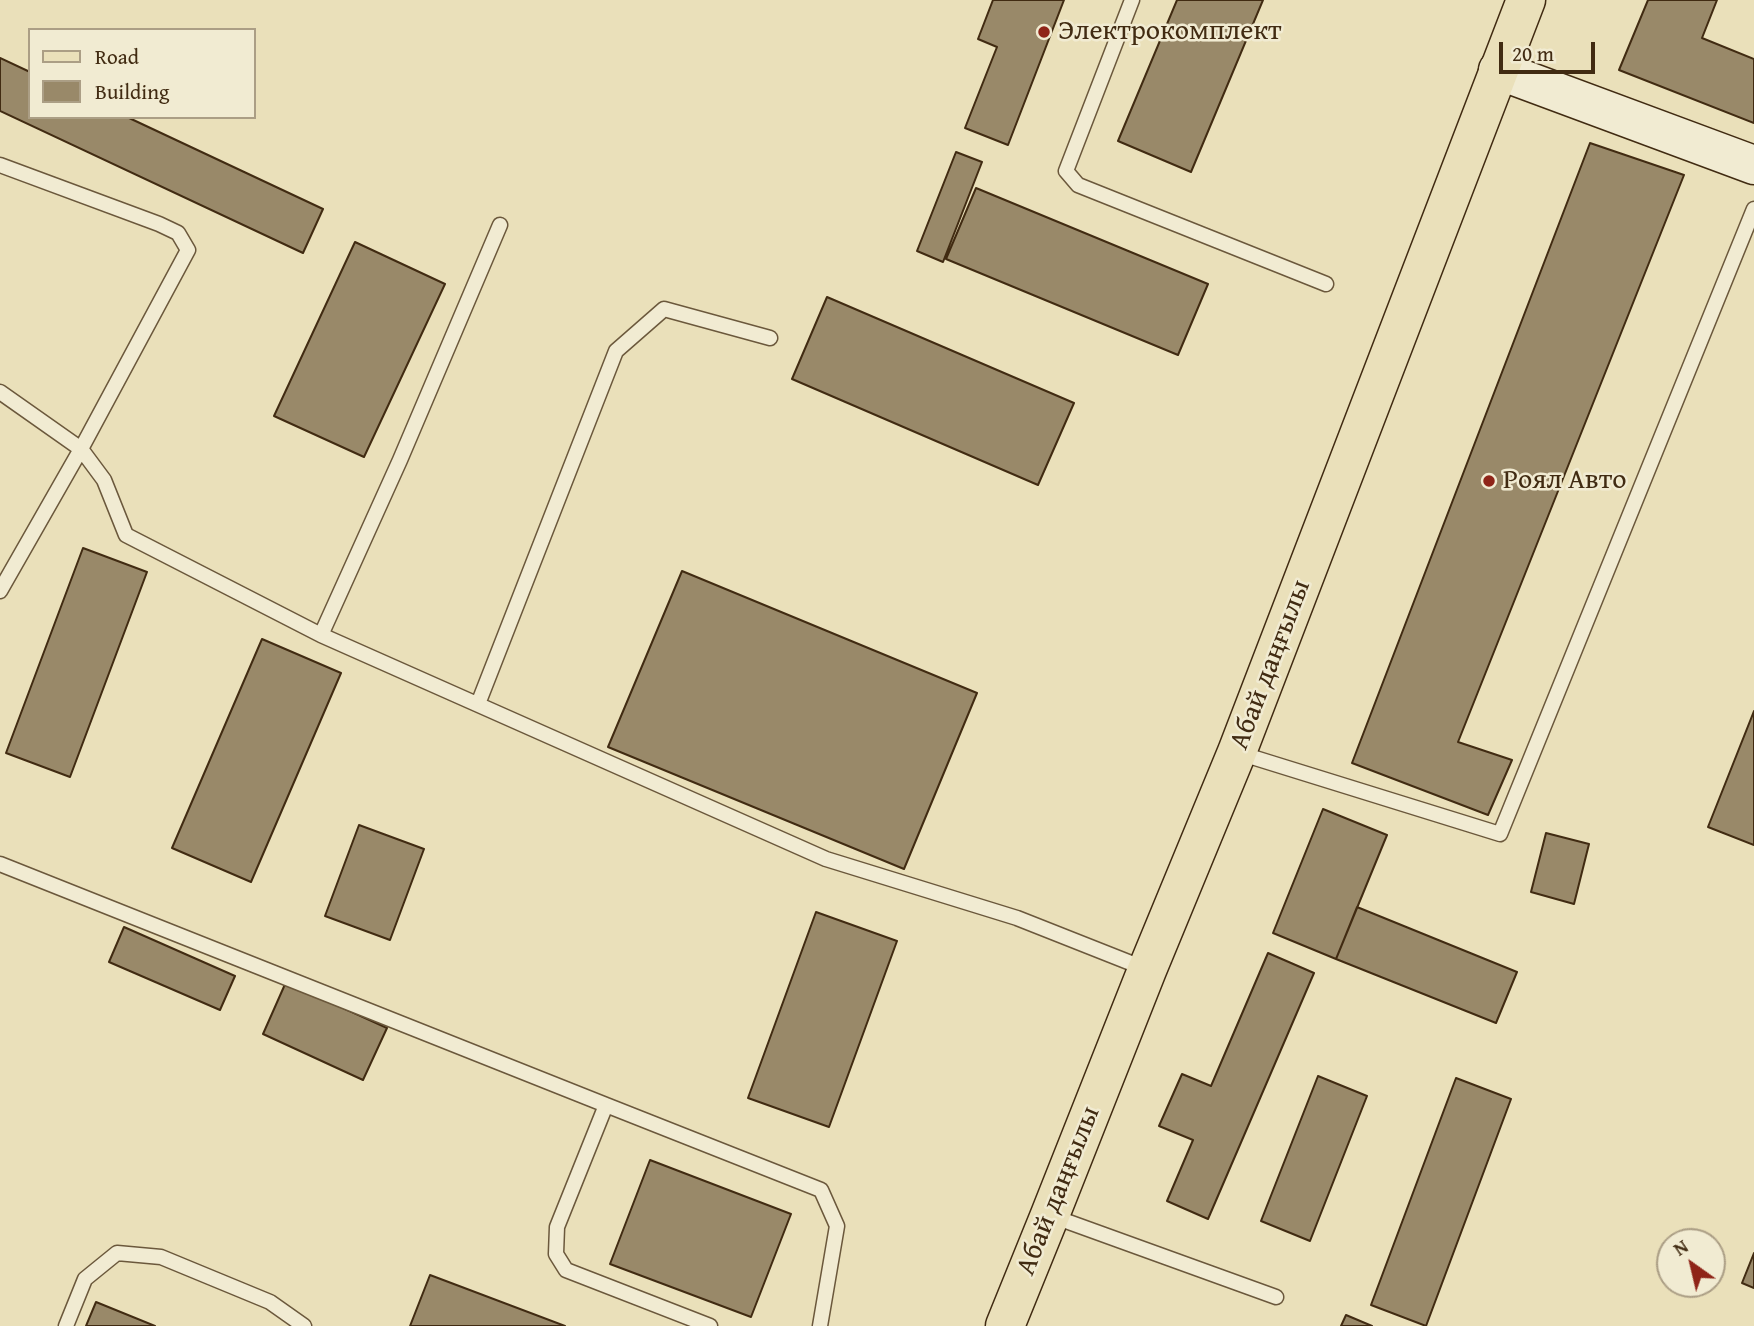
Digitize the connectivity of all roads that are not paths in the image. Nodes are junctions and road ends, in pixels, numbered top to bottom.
1 (1132, 0) edge
2 (1526, 0) edge
3 (1498, 70) junction
4 (0, 165) edge
5 (1754, 165) edge
6 (1754, 209) edge
7 (500, 225) dead end
8 (1326, 284) dead end
9 (771, 338) dead end
10 (0, 392) edge
11 (81, 449) junction
12 (0, 591) edge
13 (321, 635) junction
14 (478, 704) junction
15 (1237, 752) junction
16 (0, 864) edge
17 (1147, 970) junction
18 (606, 1105) junction
19 (1050, 1215) junction
20 (1276, 1297) dead end
21 (66, 1326) edge
22 (304, 1326) edge
23 (710, 1326) edge
24 (820, 1326) edge
25 (1004, 1326) edge

1 - 8 lane
2 - 3 main road, Абай даңғылы
3 - 5 street
3 - 15 main road, Абай даңғылы
4 - 11 lane
6 - 15 lane
7 - 13 lane
9 - 14 lane
10 - 11 lane
11 - 12 lane
11 - 13 lane
13 - 14 lane
14 - 17 lane
15 - 17 main road, Абай даңғылы
16 - 18 lane
17 - 19 main road, Абай даңғылы
18 - 23 lane
18 - 24 lane
19 - 20 lane
19 - 25 main road, Абай даңғылы
21 - 22 lane

